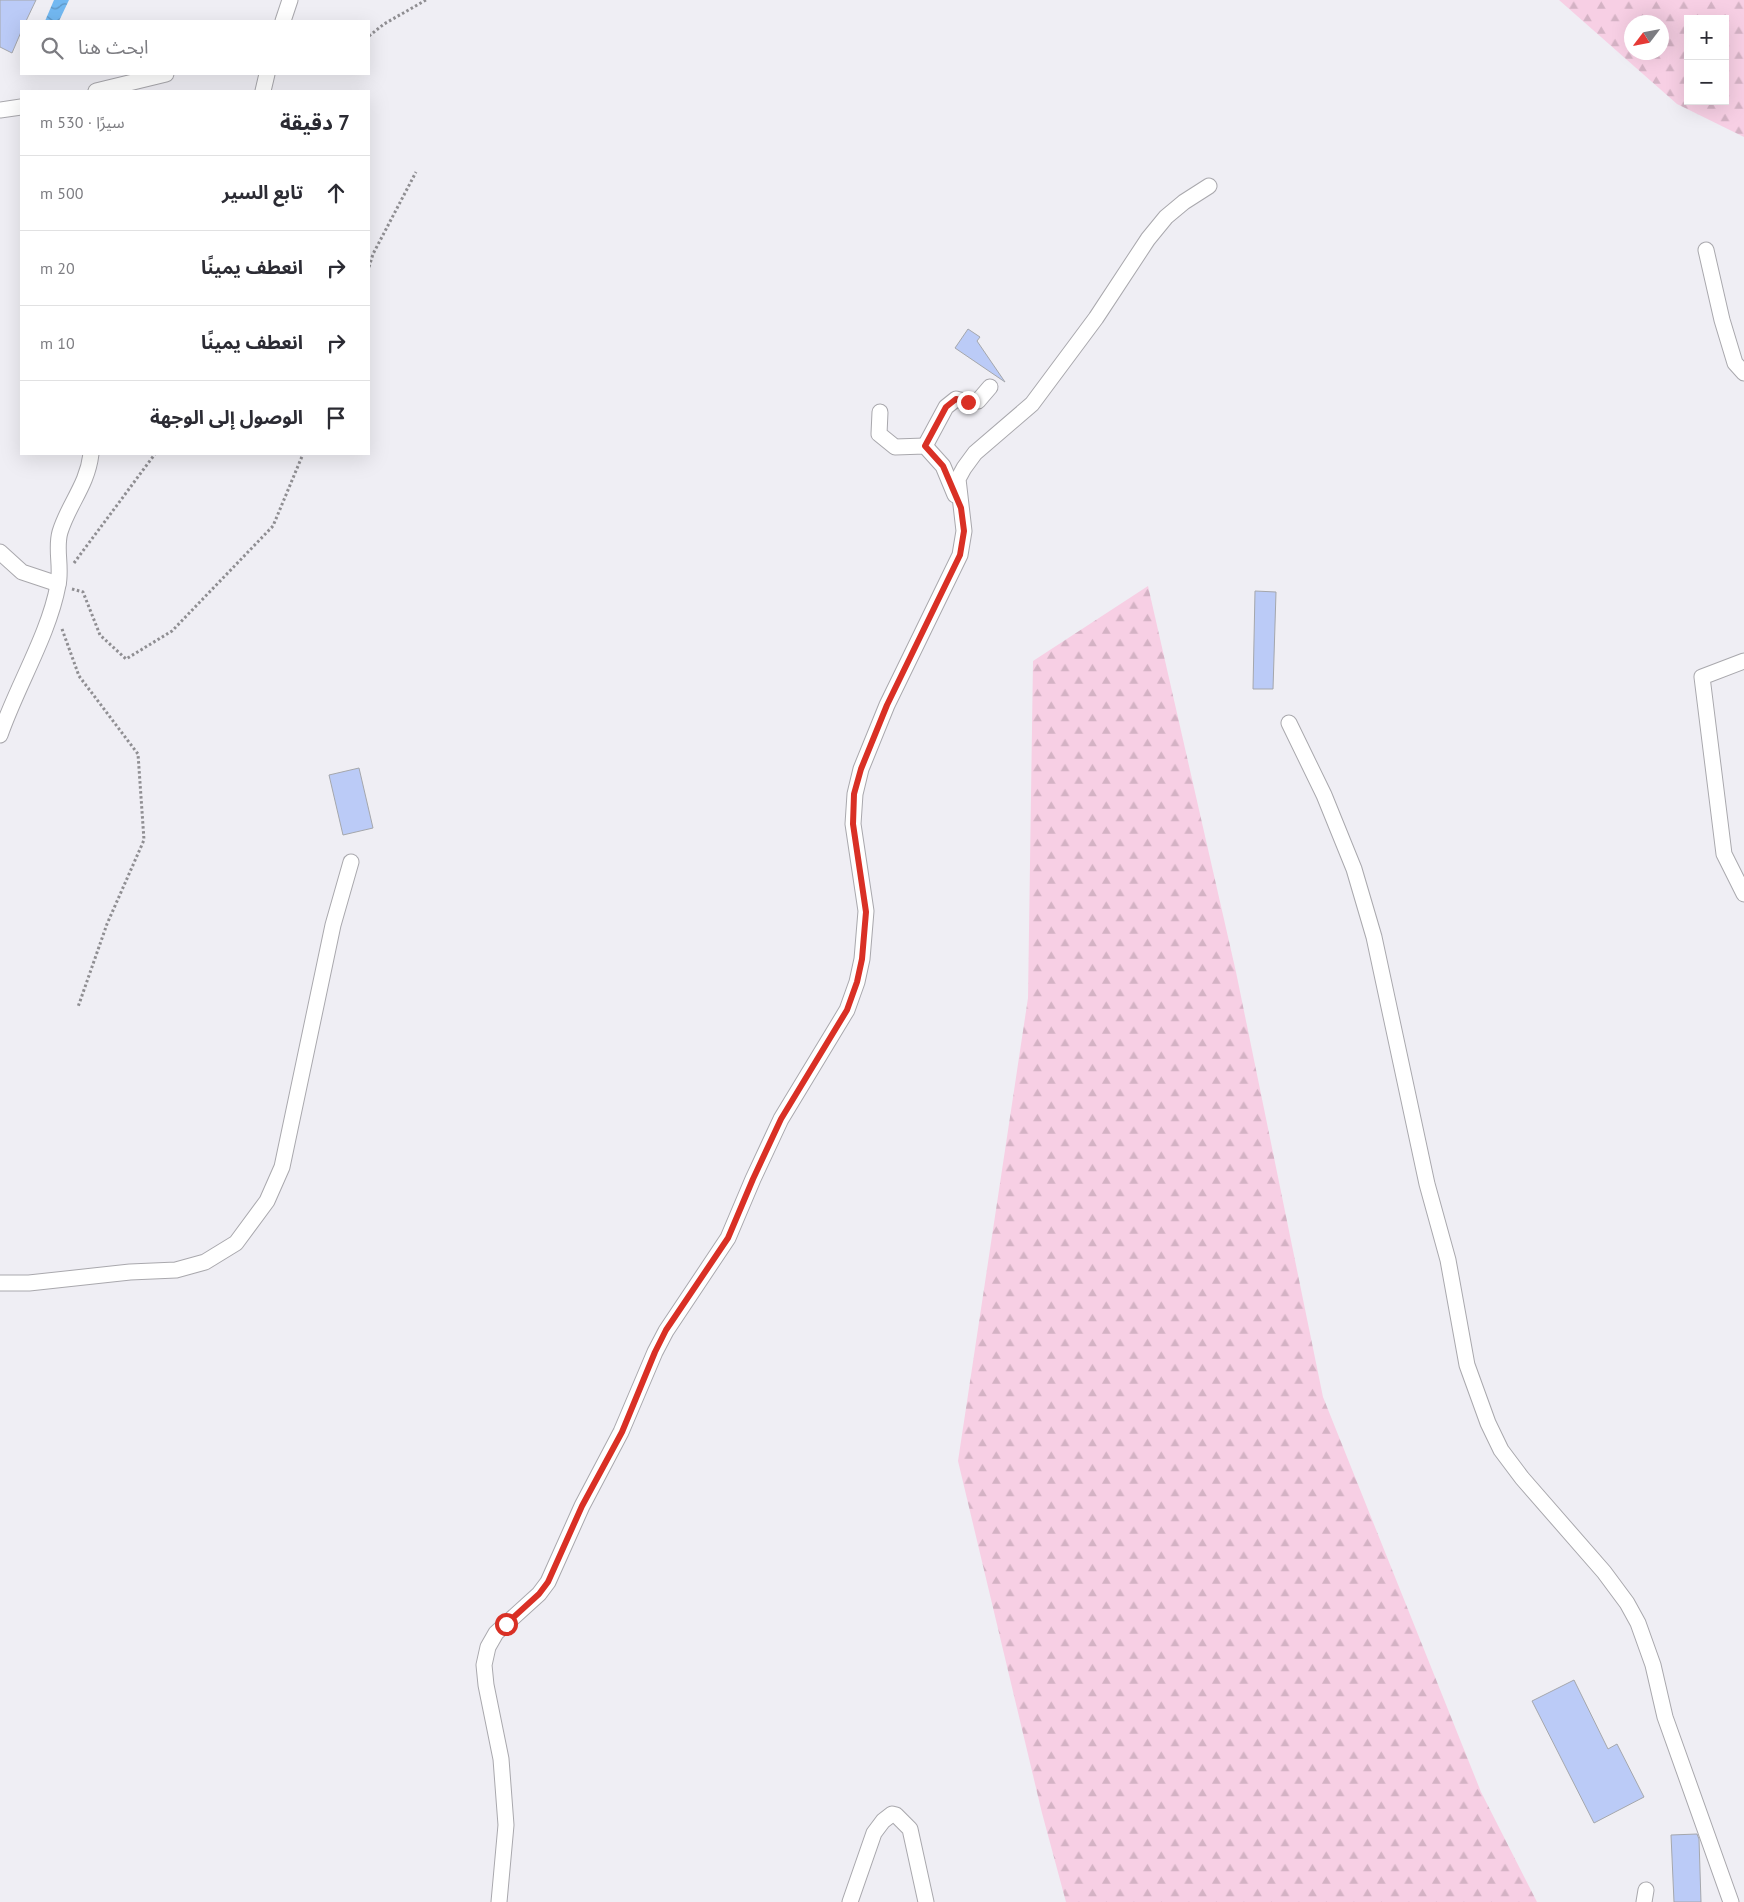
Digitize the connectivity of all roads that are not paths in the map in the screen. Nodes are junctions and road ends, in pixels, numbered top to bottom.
1 (290, 0) edge
2 (283, 20) edge
3 (162, 75) edge
4 (267, 75) edge
5 (100, 90) edge
6 (263, 90) edge
7 (20, 107) edge
8 (0, 110) edge
9 (1209, 186) dead end
10 (1706, 250) dead end
11 (1744, 372) edge
12 (990, 387) dead end
13 (880, 412) dead end
14 (925, 446) junction
15 (91, 455) edge
16 (961, 508) junction
17 (0, 552) edge
18 (58, 584) junction
19 (1744, 661) edge
20 (1288, 723) dead end
21 (0, 735) edge
22 (351, 862) dead end
23 (1744, 894) edge
24 (0, 1283) edge
25 (499, 1902) edge
26 (850, 1902) edge
27 (926, 1902) edge
28 (1731, 1902) edge

1 - 2 street
3 - 5 street
4 - 6 street
7 - 8 street
9 - 16 street
10 - 11 street
12 - 14 street
13 - 14 street
14 - 16 street
15 - 18 street
16 - 25 street
17 - 18 street
18 - 21 street
19 - 23 street
20 - 28 street
22 - 24 street
26 - 27 street

